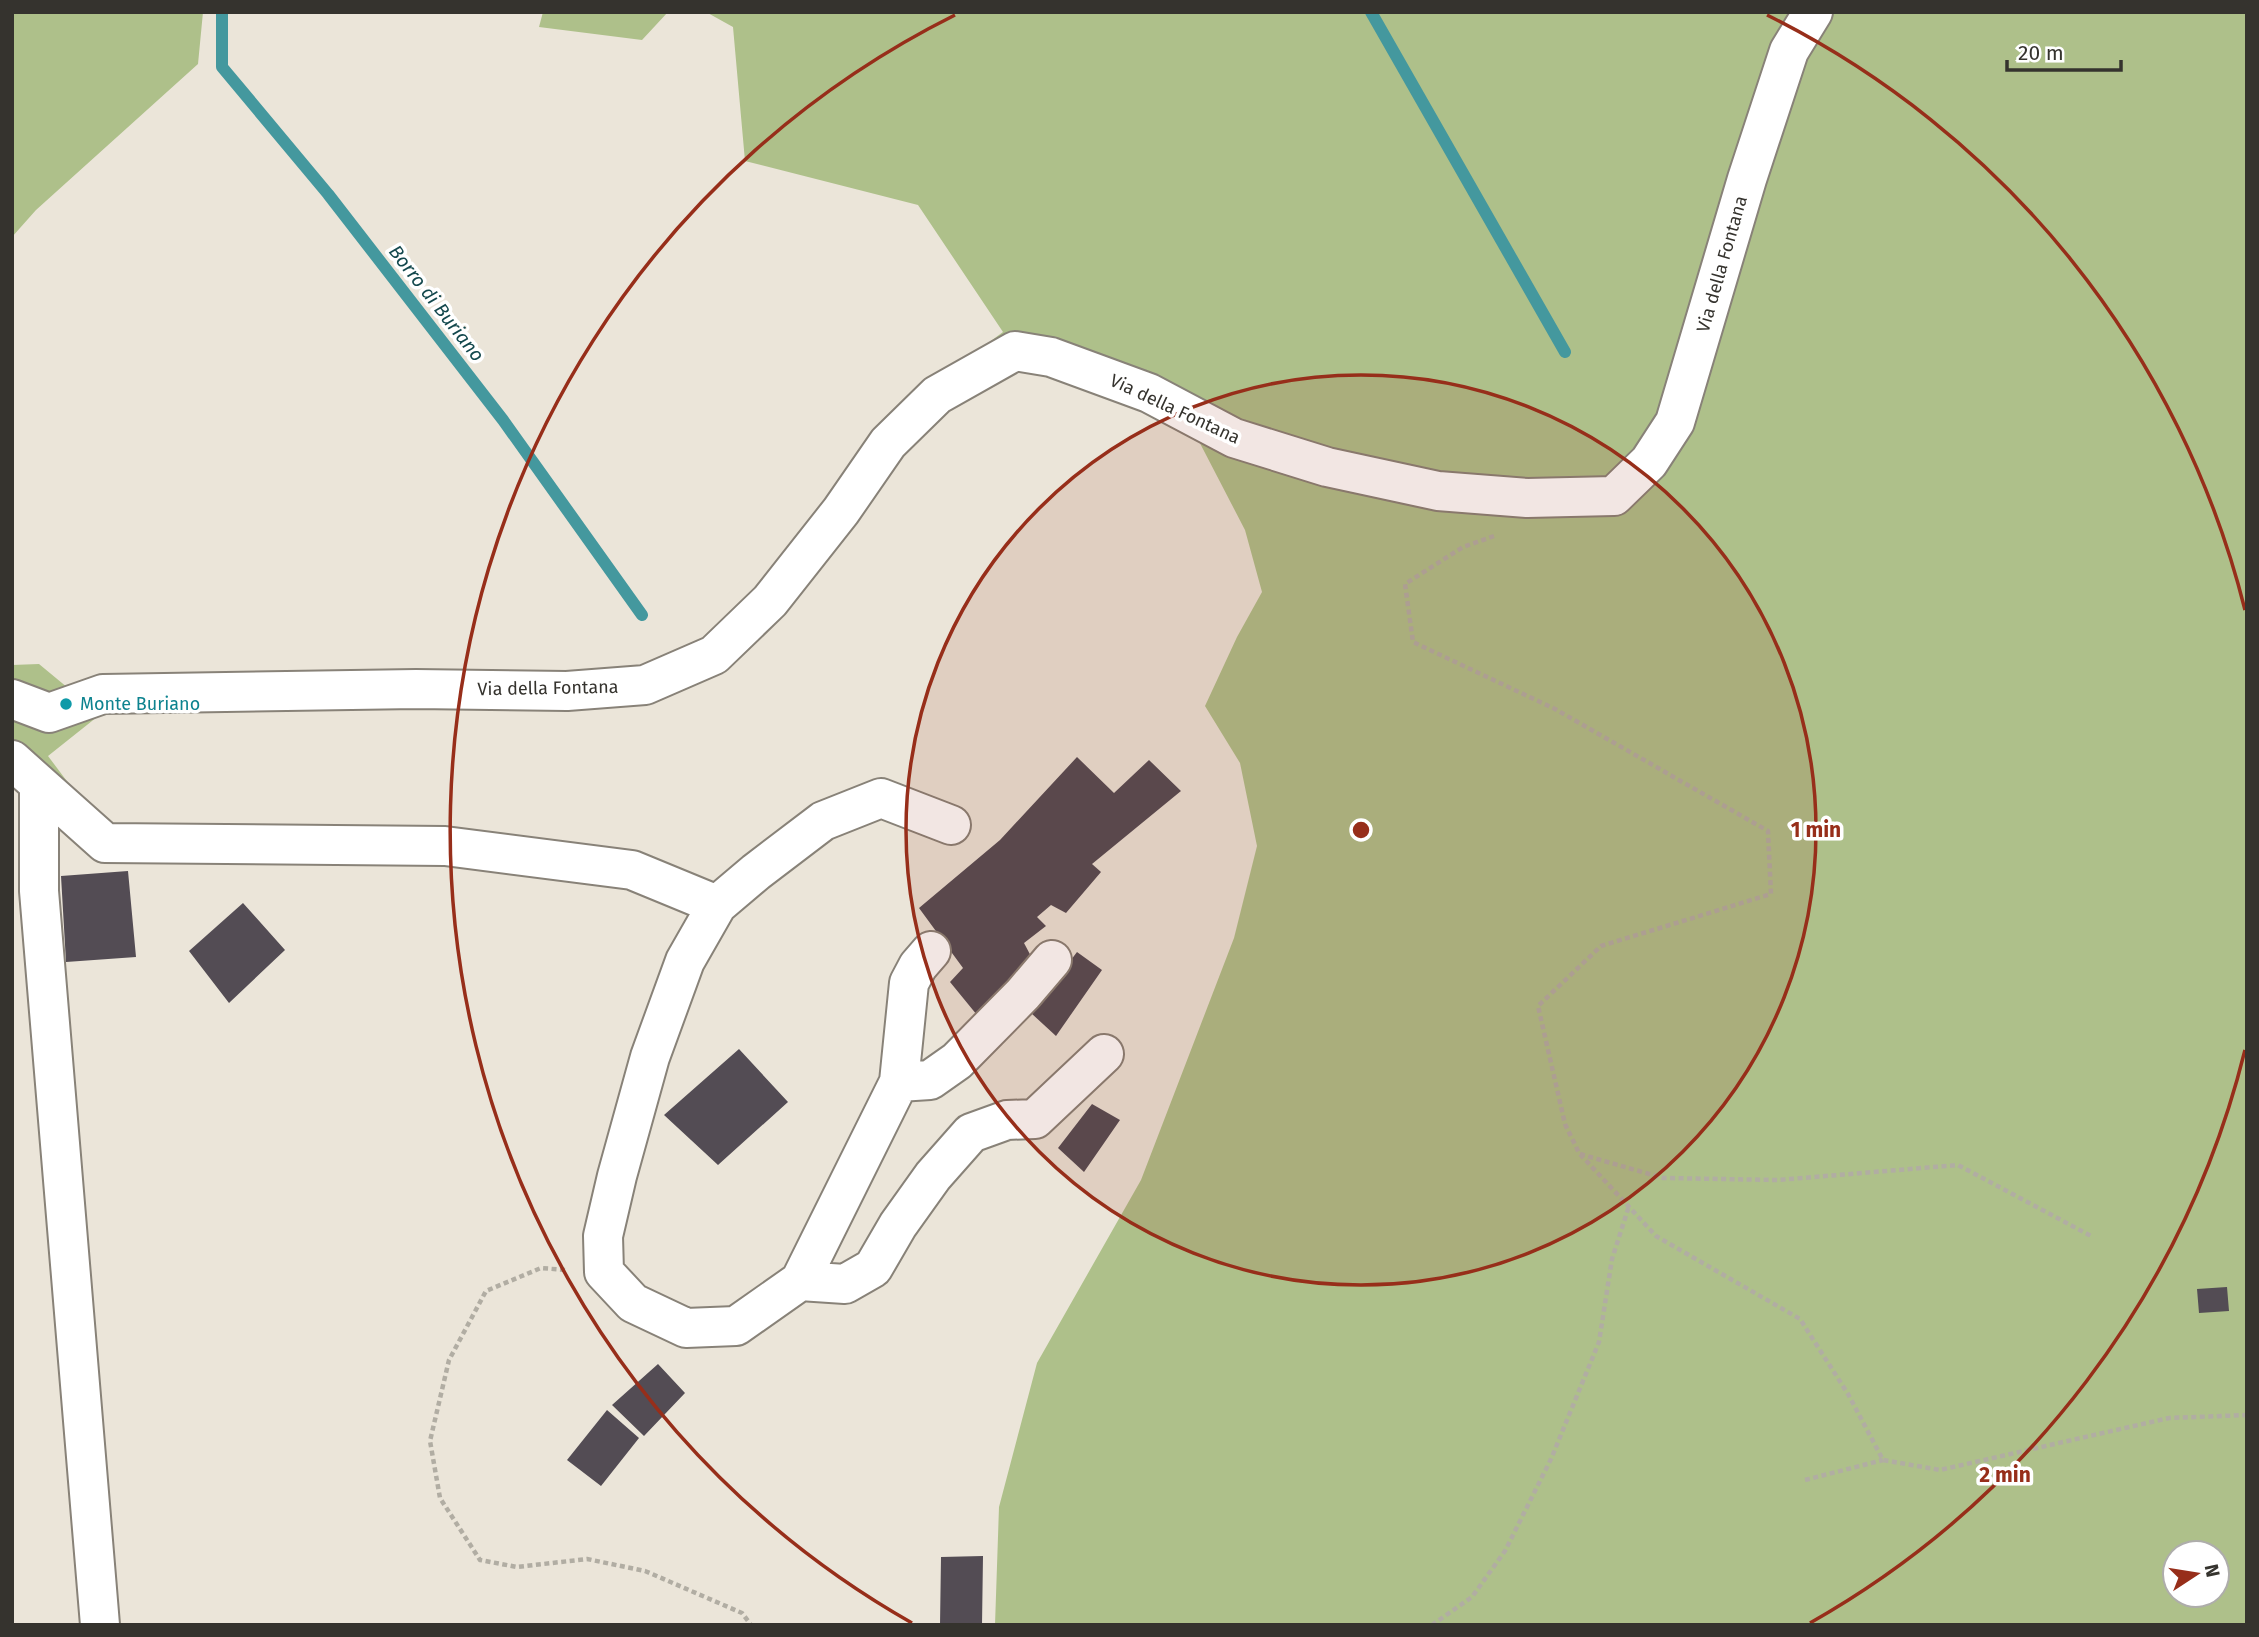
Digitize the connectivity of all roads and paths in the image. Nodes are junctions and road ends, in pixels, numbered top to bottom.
1 (1813, 12) edge
2 (1501, 534) dead end
3 (12, 699) edge
4 (49, 713) junction
5 (12, 752) edge
6 (26, 773) edge
7 (951, 825) dead end
8 (717, 905) junction
9 (931, 951) dead end
10 (1052, 960) dead end
11 (1104, 1054) dead end
12 (899, 1082) junction
13 (1579, 1153) junction
14 (1629, 1206) junction
15 (2091, 1236) dead end
16 (604, 1272) junction
17 (800, 1281) junction
18 (2247, 1415) edge
19 (1883, 1460) junction
20 (1805, 1480) dead end
21 (100, 1625) edge
22 (751, 1625) edge
23 (1432, 1625) edge

1 - 4 street, Via della Fontana
2 - 13 path
3 - 4 street
4 - 5 street
6 - 8 street
6 - 21 street
7 - 8 street
8 - 16 street
9 - 12 street
10 - 12 street
11 - 17 street
12 - 17 street
13 - 14 path
13 - 15 path
14 - 19 path
14 - 23 path
16 - 17 street
16 - 22 path
18 - 19 path
19 - 20 path

